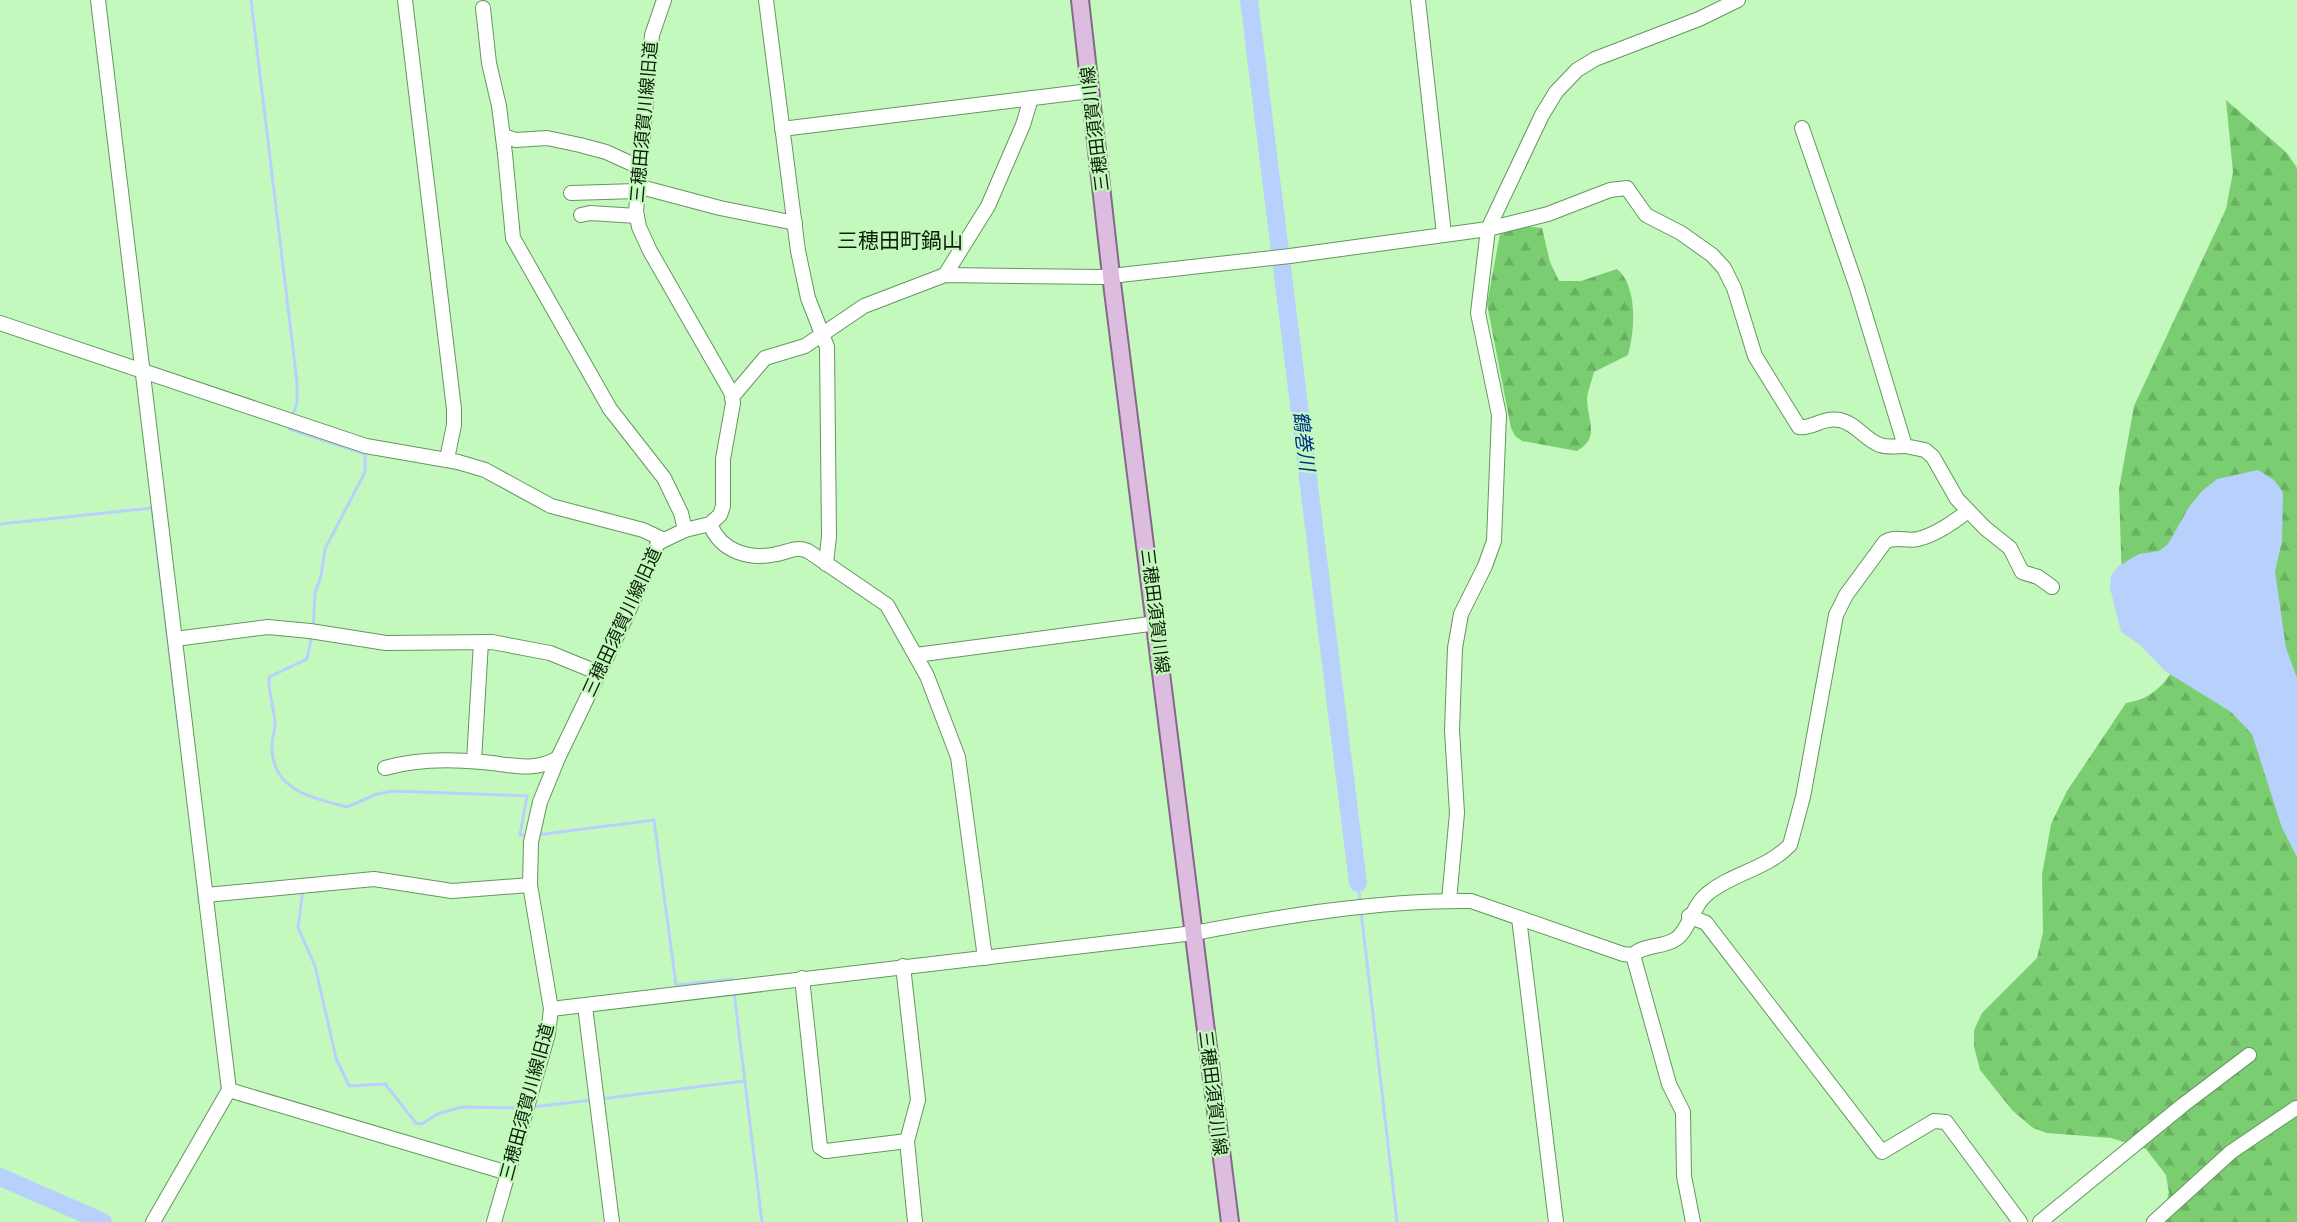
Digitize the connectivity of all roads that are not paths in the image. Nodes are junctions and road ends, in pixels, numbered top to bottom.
1 (98, 0) edge
2 (405, 0) edge
3 (664, 0) edge
4 (766, 0) edge
5 (1080, 0) edge
6 (1418, 0) edge
7 (1738, 0) edge
8 (483, 8) dead end
9 (1090, 90) junction
10 (1031, 98) junction
11 (1802, 128) dead end
12 (783, 129) junction
13 (503, 135) junction
14 (639, 167) junction
15 (637, 189) junction
16 (571, 192) dead end
17 (581, 215) dead end
18 (637, 216) junction
19 (795, 224) junction
20 (1488, 229) junction
21 (1444, 234) junction
22 (945, 275) junction
23 (1112, 275) junction
24 (0, 323) edge
25 (823, 333) junction
26 (142, 372) junction
27 (732, 397) junction
28 (1905, 446) junction
29 (447, 459) junction
30 (1968, 511) junction
31 (710, 524) junction
32 (685, 530) junction
33 (662, 539) junction
34 (826, 564) junction
35 (2052, 587) dead end
36 (1157, 624) junction
37 (175, 639) junction
38 (481, 642) junction
39 (916, 655) junction
40 (599, 673) junction
41 (558, 758) junction
42 (474, 761) junction
43 (385, 768) dead end
44 (530, 885) junction
45 (206, 895) junction
46 (1449, 901) junction
47 (1689, 916) junction
48 (1519, 918) junction
49 (1194, 933) junction
50 (1633, 955) junction
51 (984, 958) junction
52 (903, 966) junction
53 (802, 978) junction
54 (585, 1006) junction
55 (552, 1009) junction
56 (2249, 1055) dead end
57 (229, 1090) junction
58 (2296, 1107) edge
59 (907, 1141) junction
60 (508, 1173) junction
61 (155, 1220) edge
62 (494, 1222) edge
63 (612, 1222) edge
64 (915, 1222) edge
65 (1230, 1222) edge
66 (1556, 1222) edge
67 (1693, 1222) edge
68 (2020, 1222) edge
69 (2040, 1222) edge
70 (2154, 1222) edge

1 - 26 street
2 - 29 street
3 - 14 street, 三穂田須賀川線旧道
4 - 12 street
5 - 9 main road, 三穂田須賀川線
6 - 21 street
7 - 20 street
8 - 13 street
9 - 10 street
9 - 23 main road, 三穂田須賀川線
10 - 12 street
10 - 22 street
11 - 28 street
12 - 19 street
13 - 14 street
13 - 32 street
14 - 15 street, 三穂田須賀川線旧道
15 - 16 street
15 - 18 street, 三穂田須賀川線旧道
15 - 19 street
17 - 18 street
18 - 27 street, 三穂田須賀川線旧道
19 - 25 street
20 - 21 street
20 - 28 street
20 - 46 street
21 - 23 street
22 - 23 street
22 - 25 street
23 - 36 main road, 三穂田須賀川線
24 - 26 street
25 - 27 street
25 - 34 street
26 - 29 street
26 - 37 street
27 - 31 street
28 - 30 street
29 - 33 street
30 - 35 street
30 - 47 street
31 - 32 street, 三穂田須賀川線旧道
31 - 34 street
32 - 33 street, 三穂田須賀川線旧道
33 - 40 street, 三穂田須賀川線旧道
34 - 39 street
36 - 39 street
36 - 49 main road, 三穂田須賀川線
37 - 38 street
37 - 45 street
38 - 40 street
38 - 42 street
39 - 51 street
40 - 41 street, 三穂田須賀川線旧道
41 - 42 street
41 - 44 street, 三穂田須賀川線旧道
42 - 43 street
44 - 45 street
44 - 55 street, 三穂田須賀川線旧道
45 - 57 street
46 - 48 street
46 - 49 street
47 - 50 street
47 - 68 street
48 - 50 street
48 - 66 street
49 - 51 street
49 - 65 main road, 三穂田須賀川線
50 - 67 street
51 - 52 street
52 - 53 street
52 - 59 street
53 - 54 street
53 - 59 street
54 - 55 street
54 - 63 street
55 - 60 street, 三穂田須賀川線旧道
56 - 69 street
57 - 60 street
57 - 61 street
58 - 70 street
59 - 64 street
60 - 62 street, 三穂田須賀川線旧道

